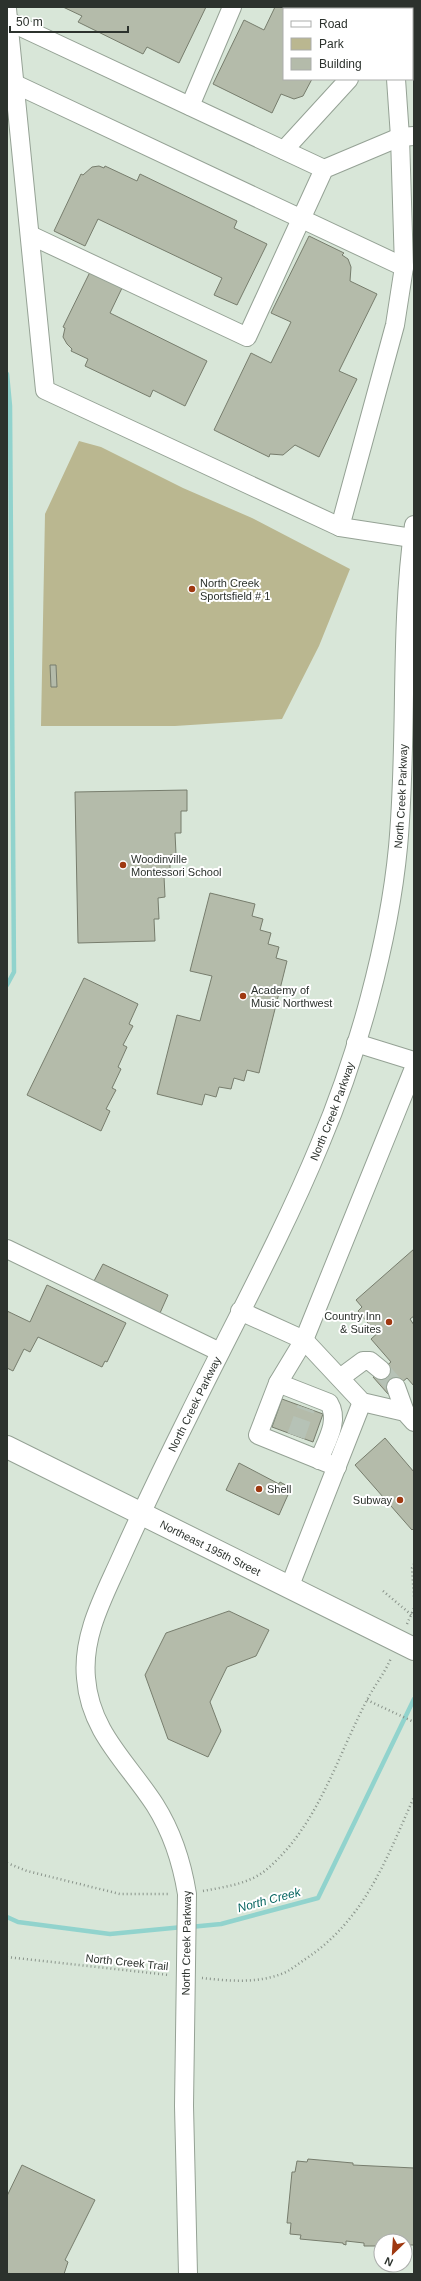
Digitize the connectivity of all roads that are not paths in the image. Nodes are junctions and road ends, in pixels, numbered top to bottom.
1 (232, 7) edge
2 (8, 15) edge
3 (348, 80) edge
4 (396, 80) edge
5 (14, 84) junction
6 (190, 106) junction
7 (407, 136) edge
8 (284, 150) junction
9 (324, 169) junction
10 (301, 218) junction
11 (30, 235) junction
12 (404, 267) junction
13 (340, 527) junction
14 (413, 532) edge
15 (356, 1043) junction
16 (414, 1061) edge
17 (414, 1068) edge
18 (7, 1249) edge
19 (240, 1311) junction
20 (304, 1340) junction
21 (220, 1352) junction
22 (381, 1370) tunnel mouth
23 (340, 1378) junction
24 (278, 1383) junction
25 (396, 1387) tunnel mouth
26 (362, 1402) junction
27 (409, 1417) edge
28 (7, 1447) edge
29 (319, 1460) junction
30 (337, 1467) junction
31 (141, 1512) junction
32 (289, 1588) junction
33 (408, 1646) edge
34 (188, 2274) edge

1 - 6 street
2 - 5 street
2 - 6 street
3 - 8 street
4 - 7 street
5 - 10 street
5 - 11 street
6 - 8 street
7 - 9 street
7 - 12 street
8 - 9 street
9 - 10 street
10 - 11 street
10 - 12 street
11 - 13 street
12 - 13 street
13 - 14 street
14 - 15 street, North Creek Parkway
15 - 16 street
15 - 19 street, North Creek Parkway
17 - 20 street
18 - 21 street
19 - 20 street
19 - 21 street, North Creek Parkway
20 - 23 street
20 - 24 street
21 - 31 street, North Creek Parkway
22 - 23 street
23 - 26 street
24 - 29 street
24 - 29 street
25 - 27 street
26 - 27 street
26 - 30 street
28 - 31 main road, Northeast 195th Street
29 - 30 street
30 - 32 street
31 - 32 main road, Northeast 195th Street
31 - 34 street, North Creek Parkway
32 - 33 main road, Northeast 195th Street

